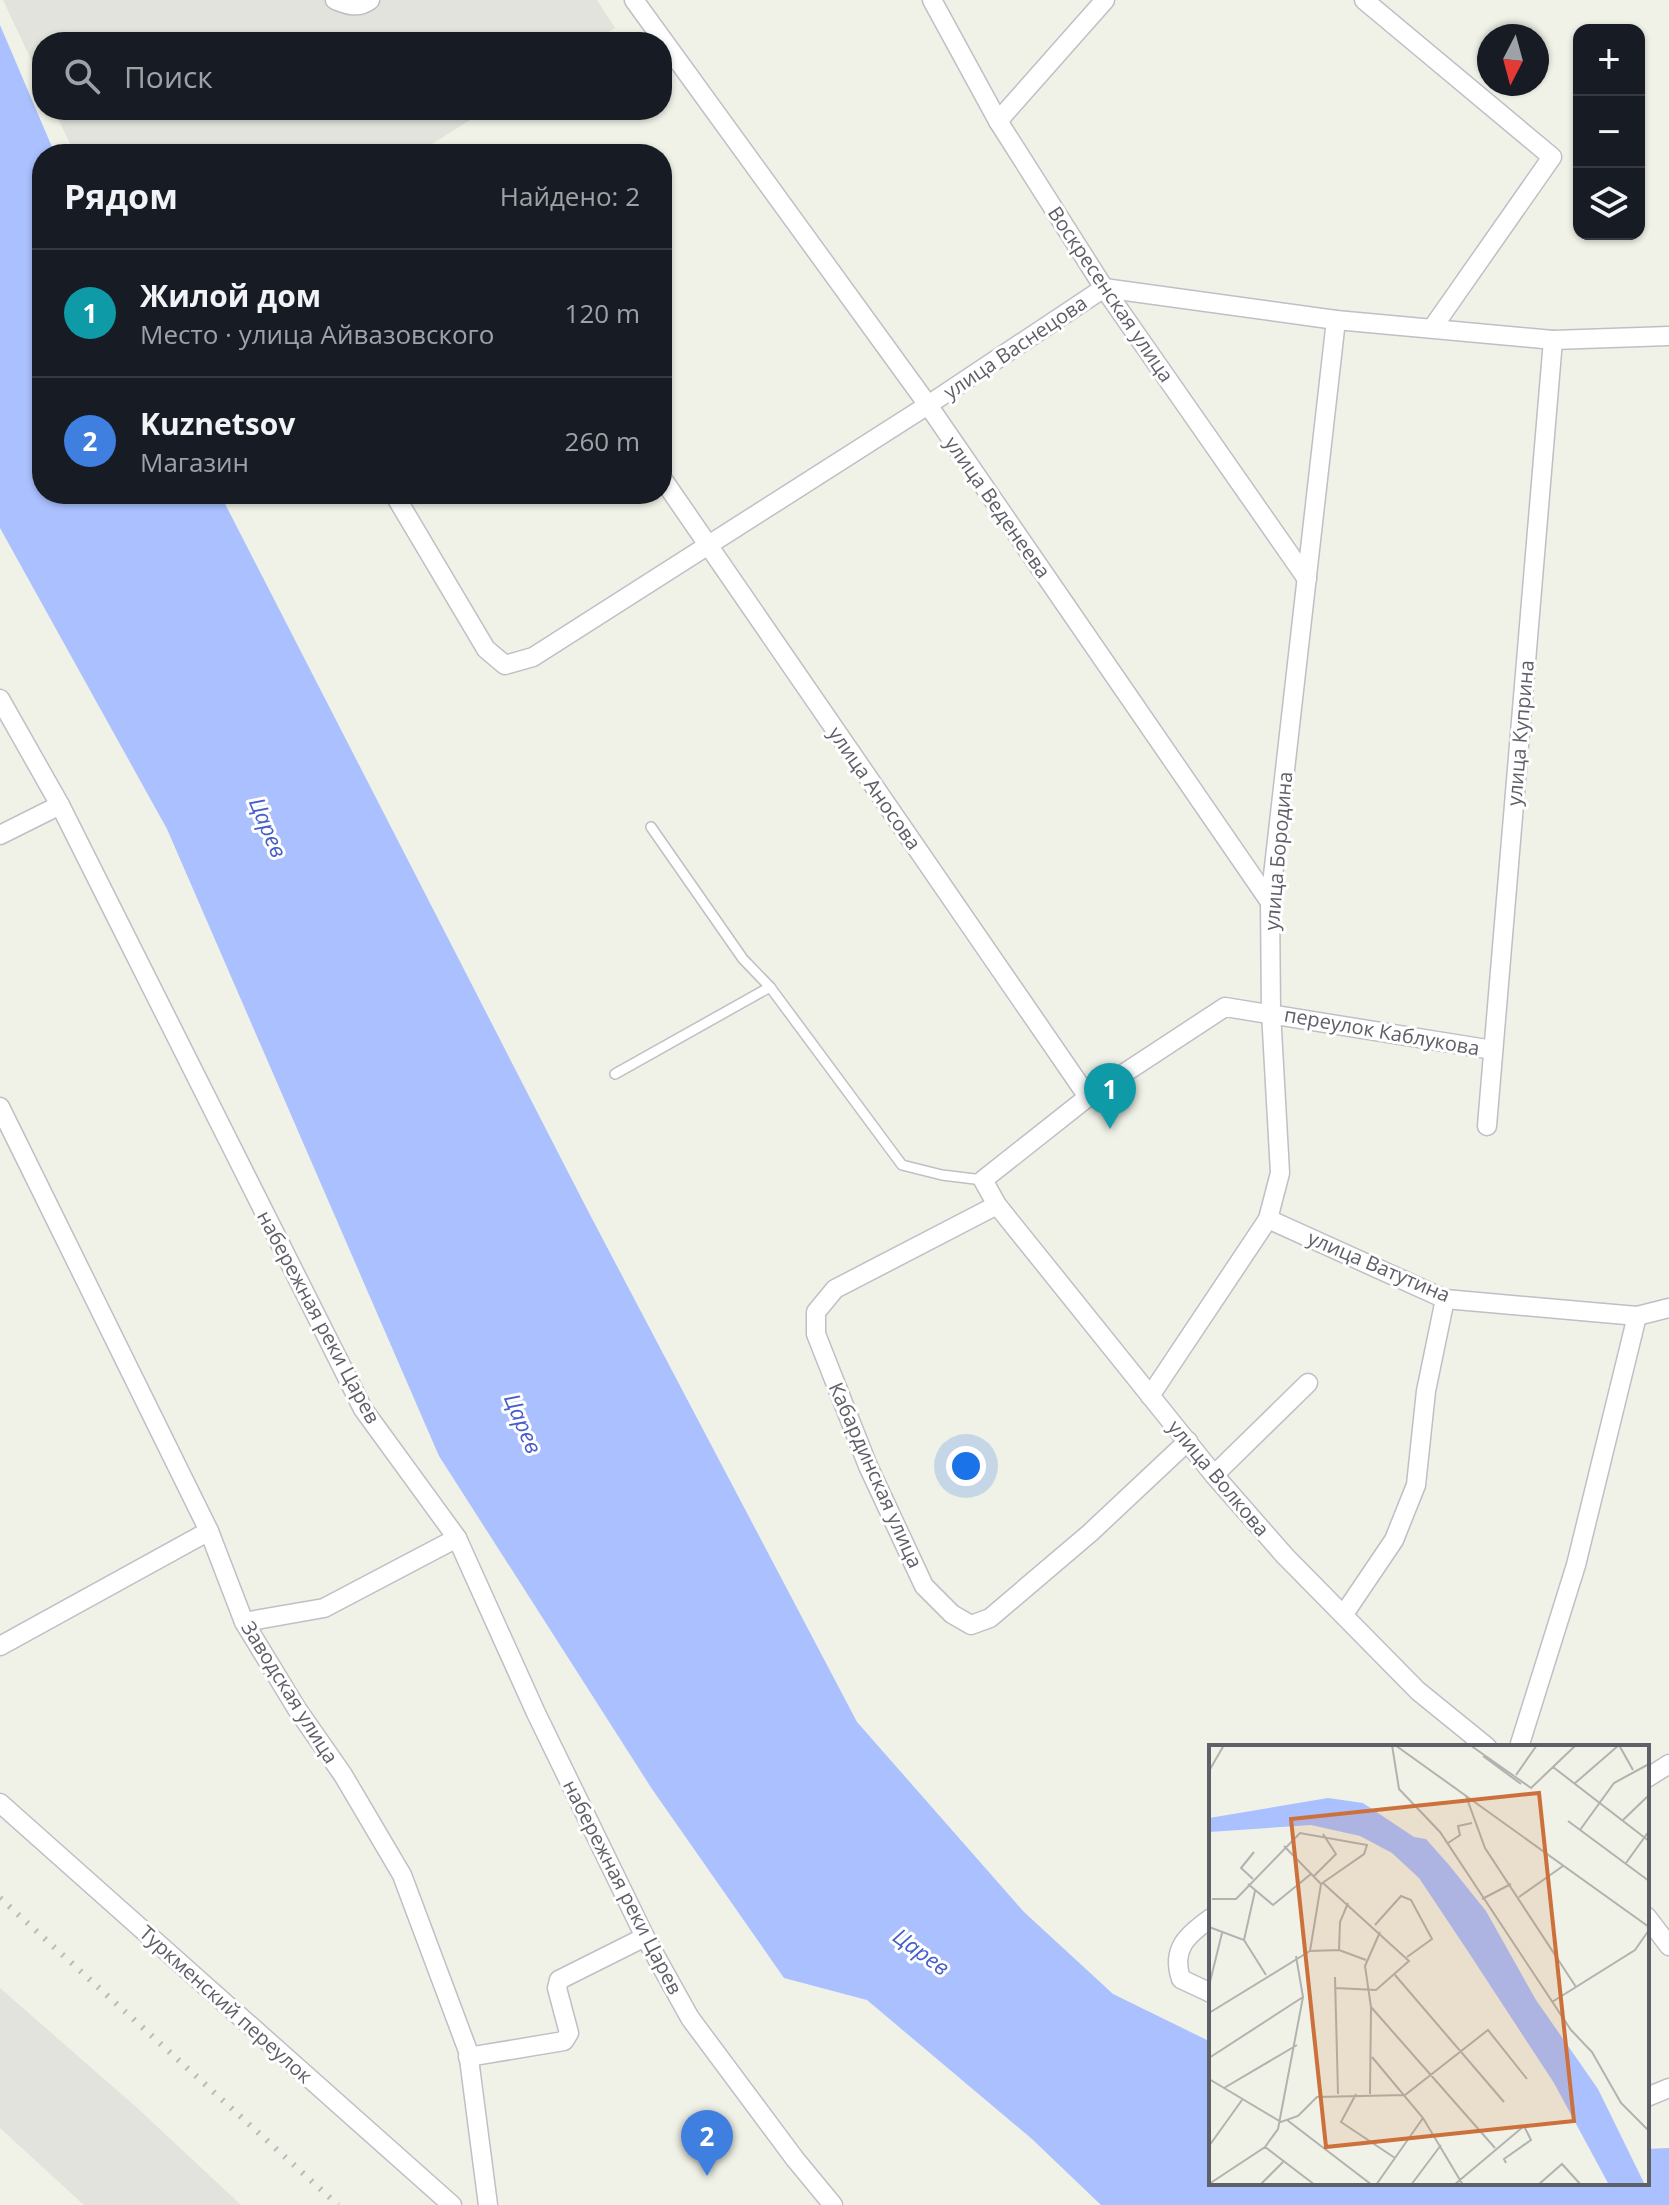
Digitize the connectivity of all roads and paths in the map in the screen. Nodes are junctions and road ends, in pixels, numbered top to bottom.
1 (335, 0) edge
2 (370, 0) edge
3 (634, 0) edge
4 (932, 0) edge
5 (1105, 0) edge
6 (1364, 0) edge
7 (657, 32) edge
8 (672, 52) edge
9 (998, 121) junction
10 (1104, 288) junction
11 (1336, 320) junction
12 (1433, 327) junction
13 (1669, 336) edge
14 (1553, 340) junction
15 (928, 405) junction
16 (672, 493) edge
17 (400, 504) edge
18 (708, 546) junction
19 (1307, 579) junction
20 (0, 699) edge
21 (60, 805) junction
22 (651, 827) dead end
23 (0, 835) edge
24 (1270, 902) junction
25 (770, 987) junction
26 (1271, 1012) junction
27 (1493, 1050) junction
28 (615, 1074) dead end
29 (1088, 1097) junction
30 (0, 1107) edge
31 (1487, 1126) dead end
32 (983, 1180) junction
33 (997, 1205) junction
34 (1268, 1219) junction
35 (1445, 1299) junction
36 (1669, 1308) edge
37 (1637, 1316) junction
38 (1308, 1383) dead end
39 (1150, 1396) junction
40 (1188, 1441) junction
41 (1214, 1475) junction
42 (209, 1531) junction
43 (457, 1538) junction
44 (1344, 1614) junction
45 (244, 1622) junction
46 (0, 1646) edge
47 (1485, 1745) edge
48 (1520, 1745) edge
49 (1669, 1764) edge
50 (1649, 1777) edge
51 (0, 1803) edge
52 (1209, 1920) edge
53 (1649, 1920) edge
54 (645, 1937) junction
55 (1669, 1946) edge
56 (1209, 1992) edge
57 (468, 2057) junction
58 (1669, 2088) edge
59 (1649, 2096) edge
60 (452, 2205) edge
61 (488, 2205) edge
62 (833, 2205) edge

1 - 2 street
3 - 7 street, улица Веденеева
4 - 9 street, Воскресенская улица
5 - 9 street
6 - 12 street
8 - 15 street, улица Веденеева
9 - 10 street, Воскресенская улица
10 - 11 street, улица Васнецова
10 - 15 street, улица Васнецова
10 - 19 street, Воскресенская улица
11 - 12 street, улица Васнецова
11 - 19 street, улица Бородина
12 - 14 street, улица Васнецова
13 - 14 street, улица Васнецова
14 - 27 street, улица Куприна
15 - 18 street, улица Васнецова
15 - 24 street, улица Веденеева
16 - 18 street, улица Аносова
17 - 18 street, улица Васнецова
18 - 29 street, улица Аносова
19 - 24 street, улица Бородина
20 - 21 street, набережная реки Царев
21 - 23 street
21 - 43 street, набережная реки Царев
22 - 25 lane
24 - 26 street, улица Бородина
25 - 28 lane
25 - 32 lane
26 - 27 street, переулок Каблукова
26 - 29 street, переулок Каблукова
26 - 34 street, улица Бородина
27 - 31 street, улица Куприна
29 - 32 street, переулок Каблукова
30 - 42 street, Заводская улица
32 - 33 street, улица Волкова
33 - 39 street, улица Волкова
33 - 40 street, Кабардинская улица
34 - 35 street, улица Ватутина
34 - 39 street, улица Бородина
35 - 37 street, улица Ватутина
35 - 44 street
36 - 37 street, улица Ватутина
37 - 48 street
38 - 41 street
39 - 40 street, улица Волкова
40 - 41 street, улица Волкова
41 - 44 street, улица Волкова
42 - 45 street, Заводская улица
42 - 46 street
43 - 45 street
43 - 54 street, набережная реки Царев
44 - 47 street, улица Волкова
45 - 57 street, Заводская улица
49 - 50 street
51 - 60 street, Туркменский переулок
52 - 56 street
53 - 55 street
54 - 57 street
54 - 62 street, набережная реки Царев
57 - 61 street, Заводская улица
58 - 59 street

